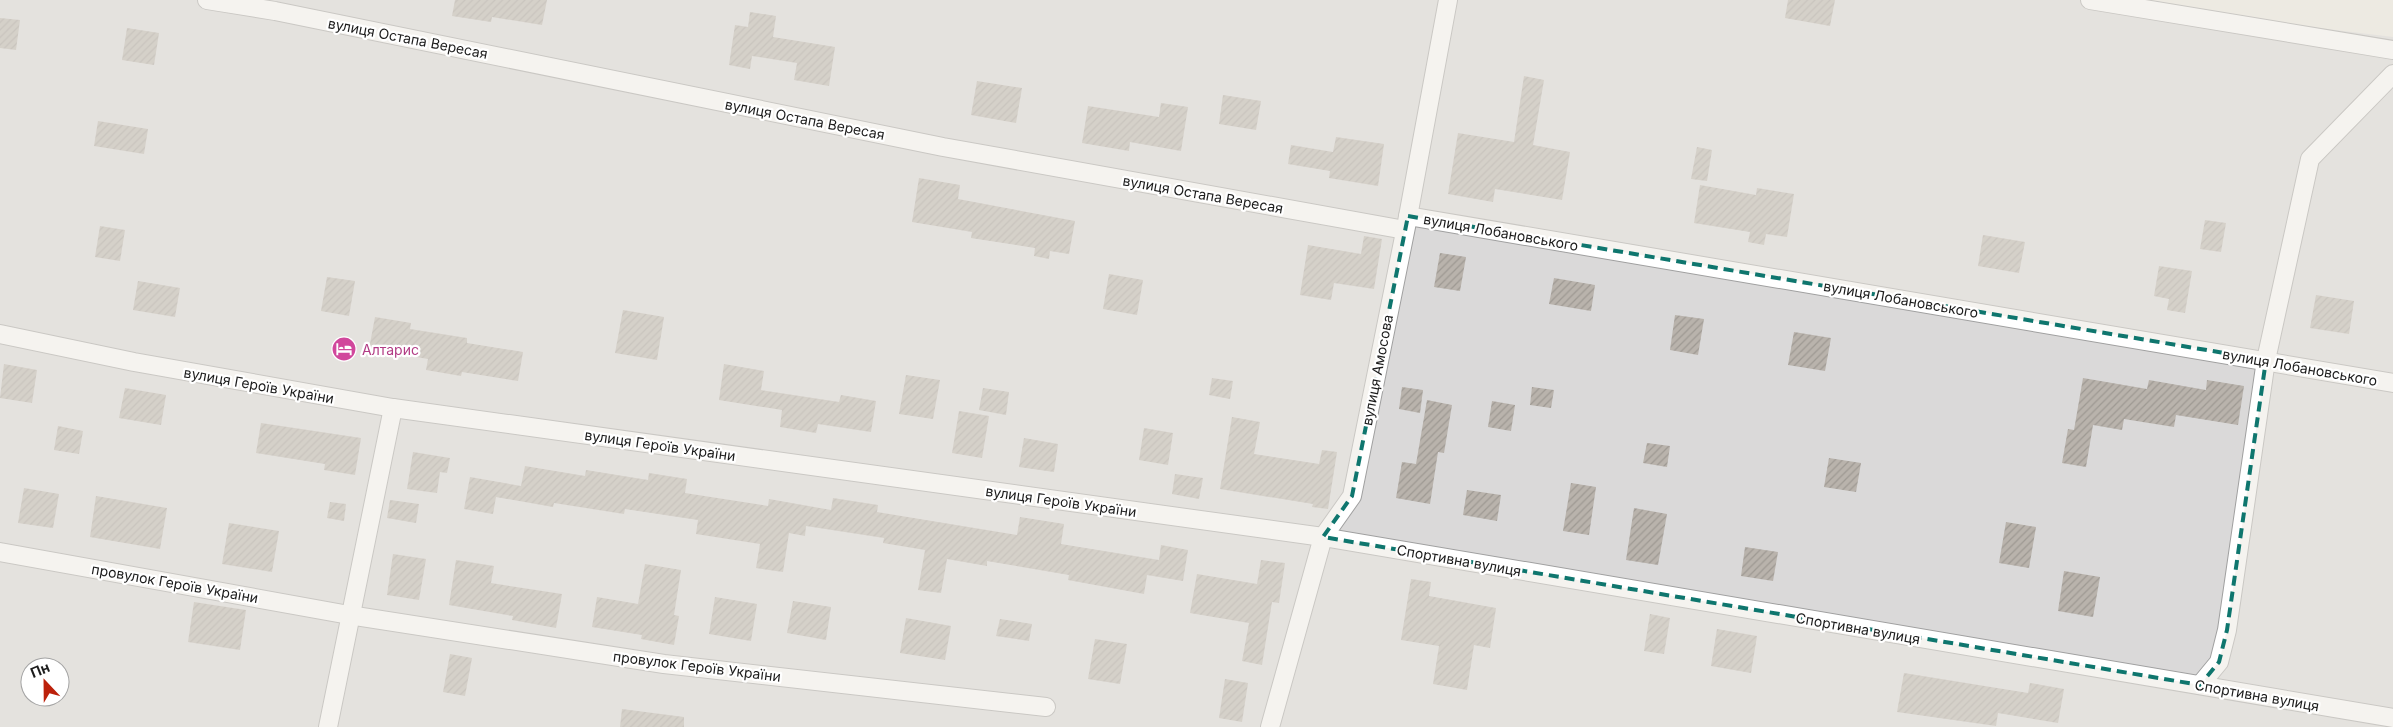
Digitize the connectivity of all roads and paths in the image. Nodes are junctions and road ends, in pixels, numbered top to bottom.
1 (207, 0) edge
2 (1448, 0) edge
3 (2090, 0) edge
4 (2111, 2) edge
5 (2393, 50) edge
6 (2393, 74) edge
7 (1407, 223) junction
8 (0, 334) edge
9 (2266, 360) junction
10 (2393, 383) edge
11 (393, 408) junction
12 (1323, 537) junction
13 (0, 552) edge
14 (349, 615) junction
15 (2200, 685) junction
16 (1046, 707) dead end
17 (2393, 718) edge
18 (328, 727) edge
19 (1270, 727) edge

1 - 7 street, вулиця Остапа Вересая
2 - 7 street, вулиця Амосова
3 - 4 street
4 - 5 street
6 - 9 street
7 - 9 street, вулиця Лобановського
7 - 12 street, вулиця Амосова
8 - 11 street, вулиця Героїв України
9 - 10 street, вулиця Лобановського
9 - 15 street
11 - 12 street, вулиця Героїв України
11 - 14 street
12 - 15 street, Спортивна вулиця
12 - 19 street, вулиця Амосова
13 - 14 street, провулок Героїв України
14 - 16 street, провулок Героїв України
14 - 18 street
15 - 17 street, Спортивна вулиця

